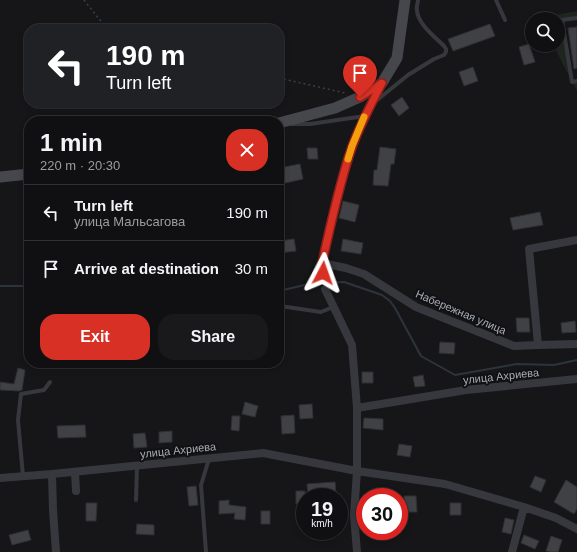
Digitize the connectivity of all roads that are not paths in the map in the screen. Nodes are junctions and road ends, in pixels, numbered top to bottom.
1 (405, 0) edge
2 (418, 0) edge
3 (496, 0) edge
4 (577, 18) edge
5 (505, 20) dead end
6 (577, 81) edge
7 (382, 83) junction
8 (371, 104) junction
9 (365, 116) junction
10 (284, 122) edge
11 (284, 123) edge
12 (24, 175) edge
13 (0, 178) edge
14 (577, 240) edge
15 (322, 263) junction
16 (323, 273) dead end
17 (325, 289) dead end
18 (284, 307) edge
19 (333, 307) junction
20 (577, 344) edge
21 (538, 345) junction
22 (577, 379) edge
23 (50, 382) dead end
24 (357, 408) junction
25 (209, 458) junction
26 (137, 466) junction
27 (357, 471) junction
28 (75, 472) junction
29 (52, 474) junction
30 (23, 476) junction
31 (0, 478) edge
32 (76, 491) dead end
33 (136, 500) dead end
34 (524, 507) junction
35 (577, 530) edge
36 (56, 552) edge
37 (206, 552) edge
38 (357, 552) edge
39 (512, 552) edge

1 - 7 street
2 - 8 lane
3 - 5 lane
4 - 6 lane
7 - 8 street
7 - 10 street
8 - 9 street
9 - 11 lane
9 - 15 street
12 - 13 street
14 - 21 street
15 - 16 street
15 - 21 street, Набережная улица
17 - 19 street
18 - 19 lane
19 - 24 street
20 - 21 street, Набережная улица
22 - 24 street, улица Ахриева
23 - 30 lane
24 - 27 street
25 - 26 street, улица Ахриева
25 - 27 street, улица Ахриева
25 - 37 lane
26 - 28 street, улица Ахриева
26 - 33 lane
27 - 34 street, улица Ахриева
27 - 38 street
28 - 29 street, улица Ахриева
28 - 32 street
29 - 30 street, улица Ахриева
29 - 36 street
30 - 31 street, улица Ахриева
34 - 35 street, улица Ахриева
34 - 39 street

